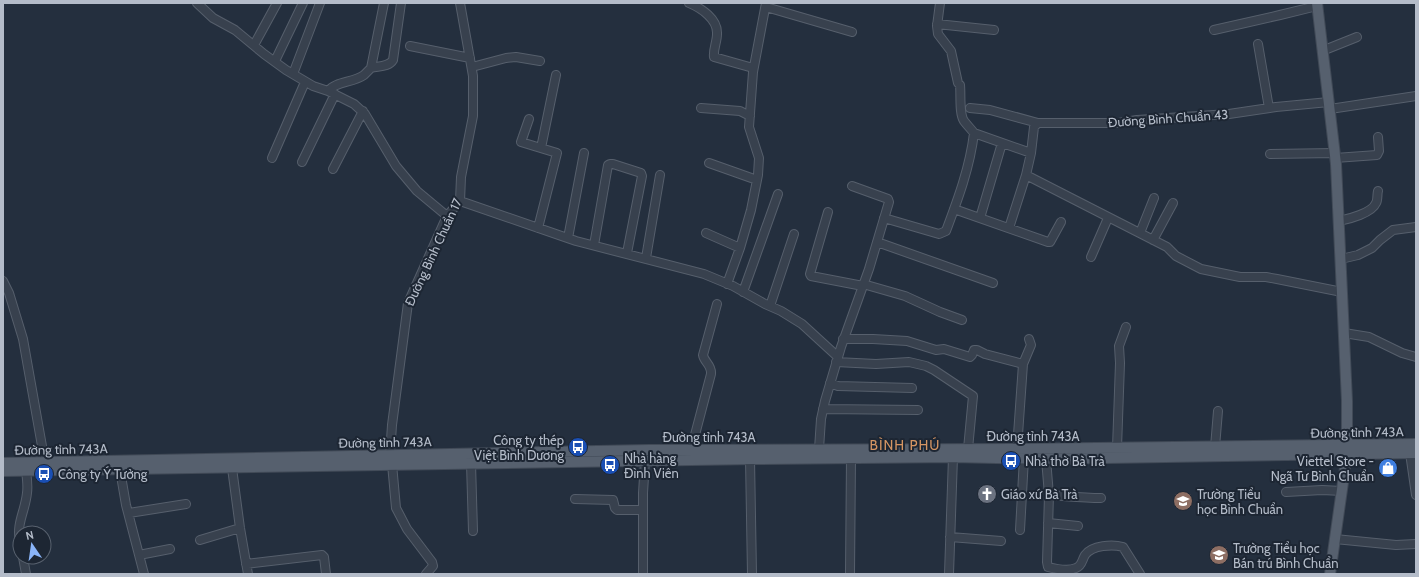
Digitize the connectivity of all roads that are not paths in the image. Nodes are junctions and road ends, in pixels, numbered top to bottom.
1 (197, 3) edge
2 (277, 3) edge
3 (303, 3) edge
4 (320, 3) edge
5 (384, 3) edge
6 (401, 3) edge
7 (460, 3) edge
8 (689, 3) edge
9 (940, 3) edge
10 (1317, 4) edge
11 (766, 5) edge
12 (937, 24) junction
13 (994, 30) dead end
14 (1214, 30) dead end
15 (852, 32) dead end
16 (1357, 37) dead end
17 (1258, 44) dead end
18 (254, 45) junction
19 (410, 46) dead end
20 (1322, 51) junction
21 (275, 61) junction
22 (540, 61) dead end
23 (471, 62) junction
24 (371, 68) junction
25 (753, 68) junction
26 (293, 74) junction
27 (556, 75) dead end
28 (305, 82) junction
29 (331, 92) junction
30 (1416, 96) edge
31 (1330, 106) junction
32 (701, 108) dead end
33 (970, 108) dead end
34 (1270, 108) junction
35 (363, 111) junction
36 (750, 116) junction
37 (528, 119) dead end
38 (1038, 123) junction
39 (974, 134) junction
40 (1378, 137) dead end
41 (1002, 143) junction
42 (541, 148) junction
43 (584, 153) dead end
44 (1032, 153) junction
45 (1270, 154) dead end
46 (1335, 156) junction
47 (272, 158) dead end
48 (302, 162) dead end
49 (709, 163) dead end
50 (333, 169) dead end
51 (1026, 175) junction
52 (660, 176) dead end
53 (757, 180) junction
54 (852, 186) dead end
55 (1378, 190) dead end
56 (778, 194) dead end
57 (1154, 198) dead end
58 (460, 201) junction
59 (1173, 203) dead end
60 (954, 209) junction
61 (828, 212) dead end
62 (448, 216) junction
63 (884, 218) junction
64 (980, 218) junction
65 (1108, 218) junction
66 (1339, 221) junction
67 (1061, 222) dead end
68 (1416, 227) edge
69 (538, 228) junction
70 (1009, 228) junction
71 (706, 233) dead end
72 (1140, 233) junction
73 (794, 234) dead end
74 (568, 238) junction
75 (1153, 240) junction
76 (877, 242) junction
77 (594, 245) junction
78 (740, 248) junction
79 (626, 253) junction
80 (1091, 257) dead end
81 (646, 258) junction
82 (1341, 260) junction
83 (3, 281) edge
84 (993, 283) dead end
85 (727, 284) junction
86 (863, 285) junction
87 (743, 292) junction
88 (1342, 292) junction
89 (717, 304) dead end
90 (770, 306) junction
91 (962, 320) dead end
92 (1126, 327) dead end
93 (1344, 333) junction
94 (844, 339) junction
95 (1029, 339) dead end
96 (1416, 357) edge
97 (837, 359) junction
98 (1023, 364) junction
99 (830, 383) junction
100 (912, 388) dead end
101 (823, 409) junction
102 (918, 410) dead end
103 (1218, 411) dead end
104 (1416, 444) edge
105 (1215, 447) junction
106 (1117, 448) junction
107 (820, 449) junction
108 (968, 449) junction
109 (1017, 449) junction
110 (648, 450) junction
111 (691, 450) junction
112 (1347, 450) junction
113 (1413, 453) edge
114 (1003, 454) junction
115 (953, 457) junction
116 (851, 458) junction
117 (1024, 458) junction
118 (1046, 458) junction
119 (750, 459) junction
120 (391, 460) junction
121 (645, 461) junction
122 (3, 463) edge
123 (45, 463) junction
124 (250, 463) junction
125 (471, 463) junction
126 (232, 468) junction
127 (120, 470) junction
128 (3, 471) edge
129 (26, 471) junction
130 (1342, 491) junction
131 (1286, 492) dead end
132 (1049, 495) junction
133 (1416, 495) edge
134 (1100, 498) dead end
135 (575, 499) dead end
136 (186, 504) dead end
137 (643, 510) junction
138 (128, 513) junction
139 (1048, 523) junction
140 (19, 525) edge
141 (1078, 526) dead end
142 (240, 528) junction
143 (1020, 530) dead end
144 (473, 531) dead end
145 (950, 537) junction
146 (1335, 539) junction
147 (200, 540) dead end
148 (1001, 541) dead end
149 (1416, 544) edge
150 (170, 548) dead end
151 (139, 555) junction
152 (246, 564) junction
153 (431, 572) edge
154 (144, 574) edge
155 (248, 574) edge
156 (326, 574) edge
157 (643, 574) edge
158 (752, 574) edge
159 (850, 574) edge
160 (949, 574) edge
161 (1140, 574) edge
162 (1330, 574) edge

1 - 18 street
2 - 18 street
3 - 21 street
4 - 26 street
5 - 24 street
6 - 24 street
7 - 23 street, Đường Bình Chuẩn 17
8 - 25 street
9 - 12 street
10 - 14 street
10 - 20 main road
11 - 15 street
11 - 25 street
12 - 13 street
12 - 39 street
16 - 20 street
17 - 34 street
18 - 21 street
19 - 23 street
20 - 31 main road
21 - 26 street
22 - 23 street
23 - 58 street, Đường Bình Chuẩn 17
24 - 29 street
25 - 36 street
26 - 28 street
27 - 42 street
28 - 29 street
28 - 47 street
29 - 35 street
29 - 48 street
30 - 31 street, Đường Bình Chuẩn 43
31 - 34 street, Đường Bình Chuẩn 43
31 - 46 main road
32 - 36 street
33 - 38 street, Đường Bình Chuẩn 43
34 - 38 street, Đường Bình Chuẩn 43
35 - 50 street
35 - 62 street
36 - 53 street
37 - 42 street
38 - 44 street
39 - 41 street
39 - 60 street
40 - 46 street
41 - 44 street
41 - 64 street
42 - 69 street
43 - 74 street
44 - 51 street
45 - 46 street
46 - 66 main road
49 - 53 street
51 - 65 street
51 - 70 street
52 - 81 street
53 - 78 street
54 - 63 street
55 - 66 street
56 - 87 street
57 - 72 street
58 - 62 street, Đường Bình Chuẩn 17
58 - 69 street
59 - 75 street
60 - 63 street
60 - 64 street
61 - 86 street
62 - 120 street, Đường Bình Chuẩn 17
63 - 76 street
64 - 70 street
65 - 72 street
65 - 80 street
66 - 82 main road
67 - 70 street
68 - 82 street
69 - 74 street
71 - 78 street
72 - 75 street
73 - 90 street
74 - 77 street
75 - 88 street
76 - 84 street
76 - 86 street
77 - 79 street
77 - 79 street
78 - 85 street
79 - 81 street
81 - 85 street
82 - 88 main road
83 - 123 street
85 - 87 street
86 - 91 street
86 - 94 street
87 - 90 street
88 - 93 main road
89 - 111 street
90 - 97 street
92 - 106 street
93 - 96 street
93 - 112 main road
94 - 97 street
94 - 98 street
95 - 98 street
97 - 99 street
97 - 108 street
98 - 109 street
99 - 100 street
99 - 101 street
101 - 102 street
101 - 107 street
103 - 105 street
104 - 112 main road, Đường tỉnh 743A
105 - 106 main road, Đường tỉnh 743A
105 - 112 main road, Đường tỉnh 743A
106 - 109 main road, Đường tỉnh 743A
107 - 108 main road, Đường tỉnh 743A
107 - 111 main road, Đường tỉnh 743A
108 - 114 main road, Đường tỉnh 743A
109 - 114 main road, Đường tỉnh 743A
110 - 111 main road, Đường tỉnh 743A
110 - 120 main road, Đường tỉnh 743A
110 - 121 street
112 - 113 main road, Đường tỉnh 743A
112 - 118 main road, Đường tỉnh 743A
112 - 130 main road
113 - 133 street
114 - 115 main road, Đường tỉnh 743A
114 - 117 main road, Đường tỉnh 743A
115 - 116 main road, Đường tỉnh 743A
115 - 145 street
116 - 119 main road, Đường tỉnh 743A
116 - 159 street
117 - 118 main road, Đường tỉnh 743A
117 - 143 street
118 - 132 street
119 - 121 main road, Đường tỉnh 743A
119 - 158 street
120 - 124 main road, Đường tỉnh 743A
120 - 125 main road, Đường tỉnh 743A
120 - 153 street, Đường Bình Chuẩn 17
121 - 125 main road, Đường tỉnh 743A
121 - 137 street
122 - 123 main road, Đường tỉnh 743A
123 - 124 main road, Đường tỉnh 743A
124 - 126 main road, Đường tỉnh 743A
125 - 144 street
126 - 127 main road, Đường tỉnh 743A
126 - 142 street
127 - 129 main road, Đường tỉnh 743A
127 - 138 street
128 - 129 main road, Đường tỉnh 743A
129 - 140 street
130 - 131 street
130 - 146 main road
132 - 134 street
132 - 139 street
135 - 137 street
136 - 138 street
137 - 157 street
138 - 151 street
139 - 141 street
139 - 161 street
142 - 147 street
142 - 152 street
145 - 148 street
145 - 160 street
146 - 149 street
146 - 162 main road
150 - 151 street
151 - 154 street
152 - 155 street
152 - 156 street

